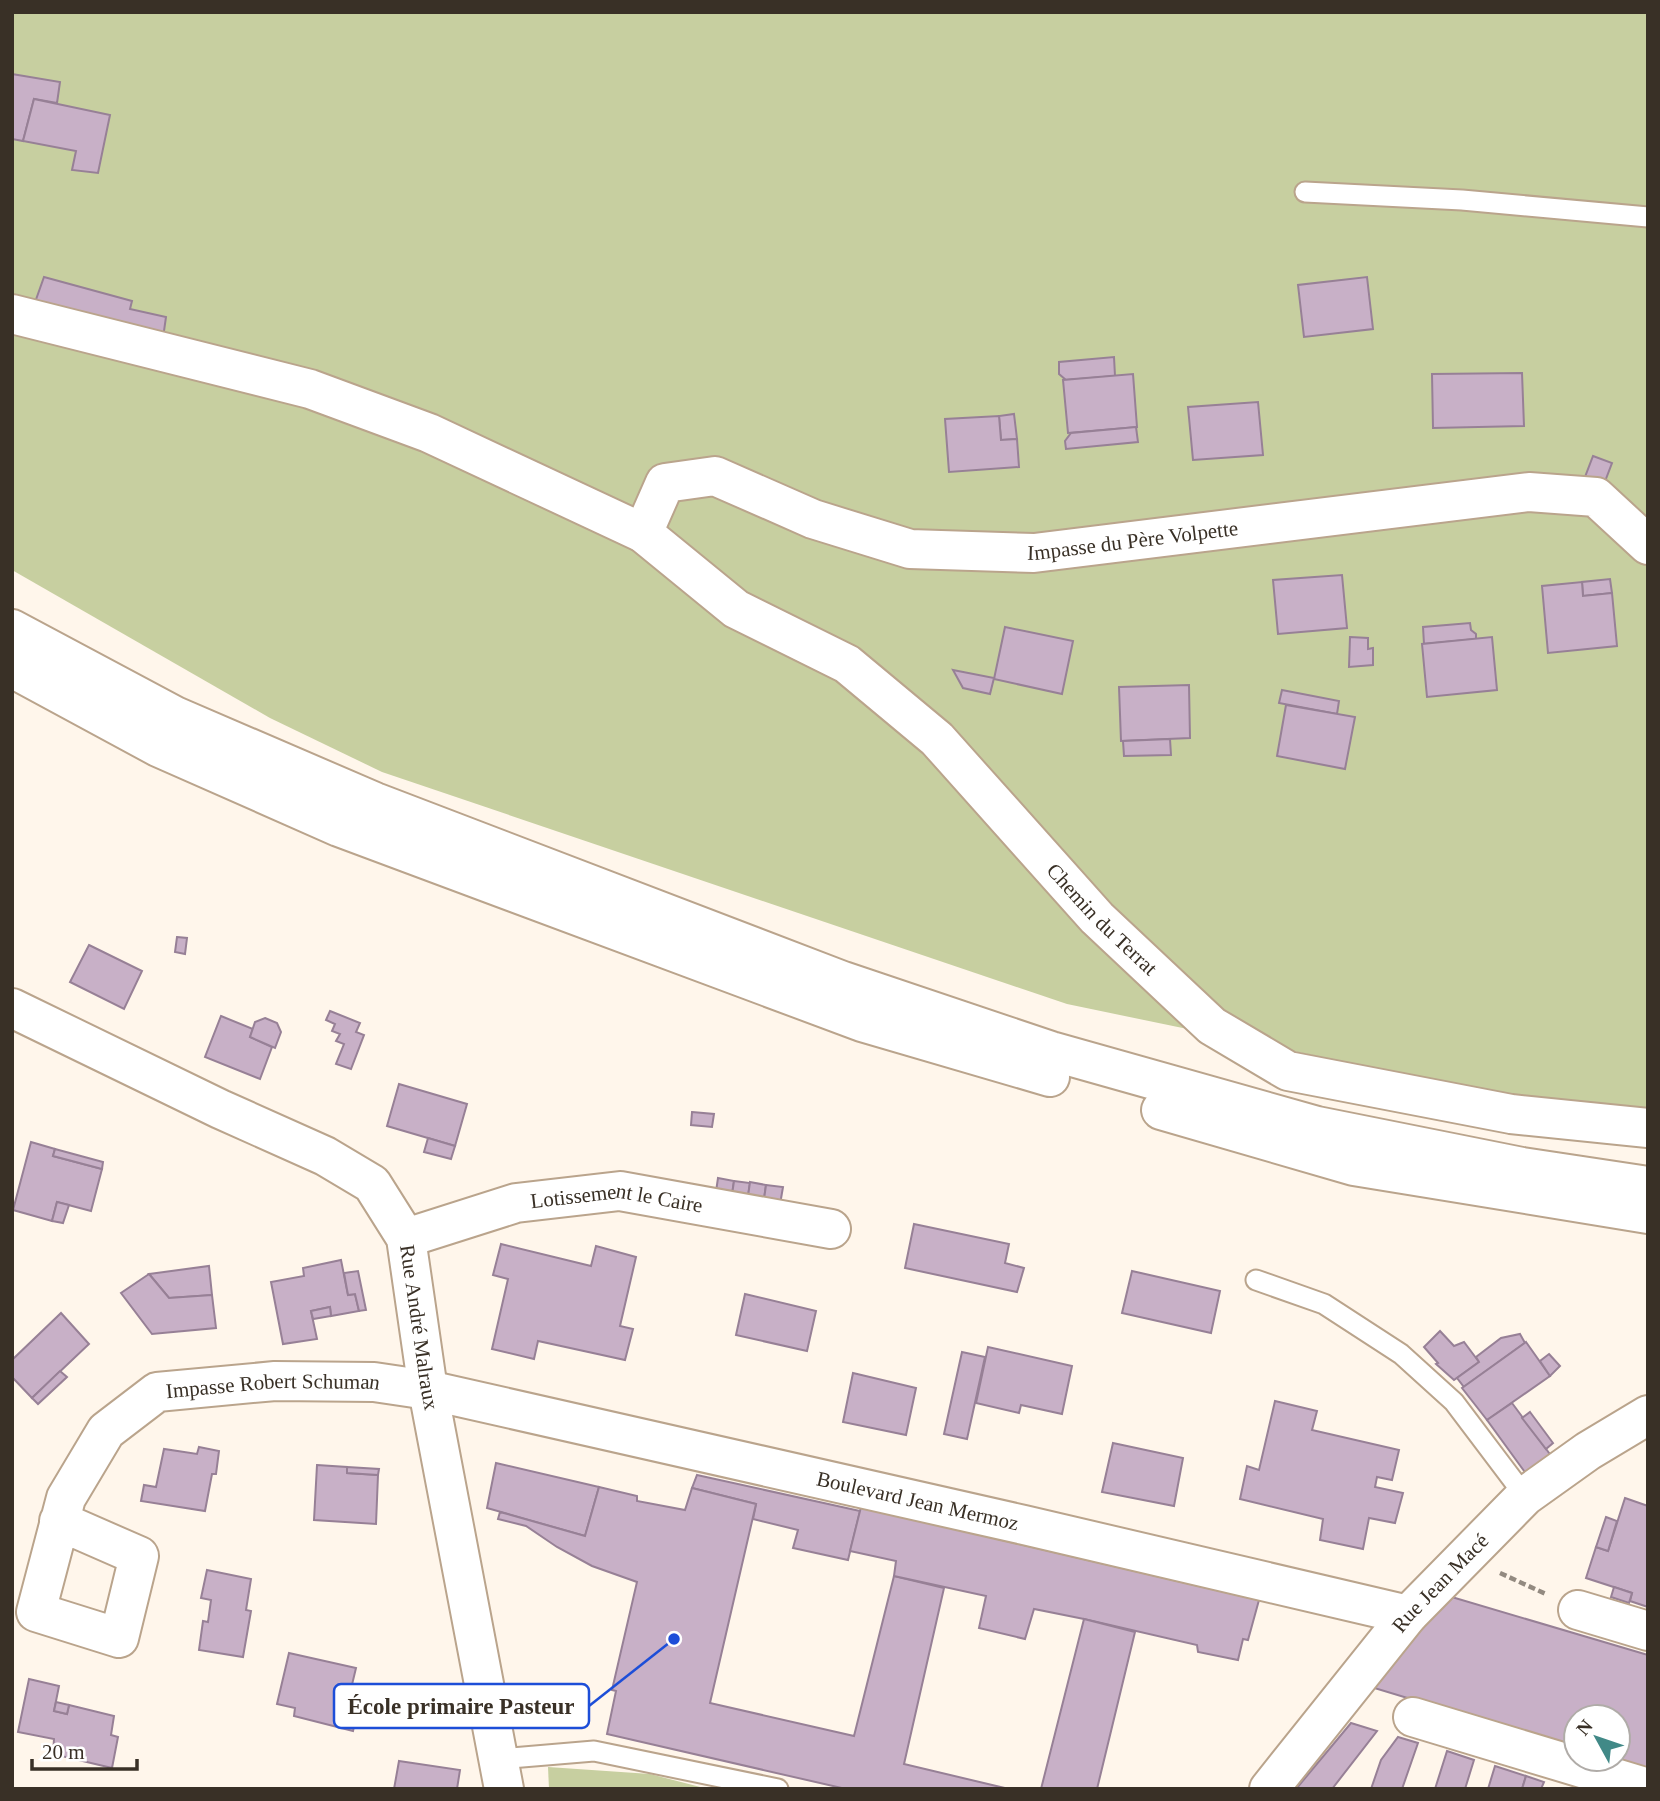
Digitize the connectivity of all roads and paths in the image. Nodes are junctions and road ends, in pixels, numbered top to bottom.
1 (1305, 192) dead end
2 (1648, 217) edge
3 (12, 314) edge
4 (643, 533) junction
5 (1648, 545) edge
6 (12, 629) edge
7 (12, 667) edge
8 (12, 1008) edge
9 (1648, 1129) edge
10 (1648, 1186) edge
11 (1648, 1214) edge
12 (831, 1229) dead end
13 (406, 1238) junction
14 (1256, 1280) dead end
15 (428, 1391) junction
16 (1648, 1415) edge
17 (1525, 1496) junction
18 (59, 1521) dead end
19 (1440, 1580) junction
20 (1578, 1610) joint
21 (1408, 1615) junction
22 (1648, 1632) edge
23 (1413, 1717) dead end
24 (502, 1774) edge
25 (1648, 1788) edge
26 (778, 1789) edge
27 (1269, 1789) edge

1 - 2 lane
3 - 4 main road, Chemin du Terrat
4 - 5 main road, Impasse du Père Volpette
4 - 9 main road, Chemin du Terrat
6 - 10 main road
7 - 11 main road
8 - 13 main road, Rue André Malraux
12 - 13 main road, Lotissement le Caire
13 - 15 main road, Rue André Malraux
14 - 17 lane
15 - 18 main road, Impasse Robert Schuman
15 - 21 main road, Boulevard Jean Mermoz
15 - 24 main road, Rue André Malraux
16 - 17 main road, Rue Jean Macé
17 - 19 main road, Rue Jean Macé
19 - 20 path
19 - 21 main road, Rue Jean Macé
20 - 22 main road
21 - 27 main road, Rue Jean Macé
23 - 25 main road
24 - 26 lane

